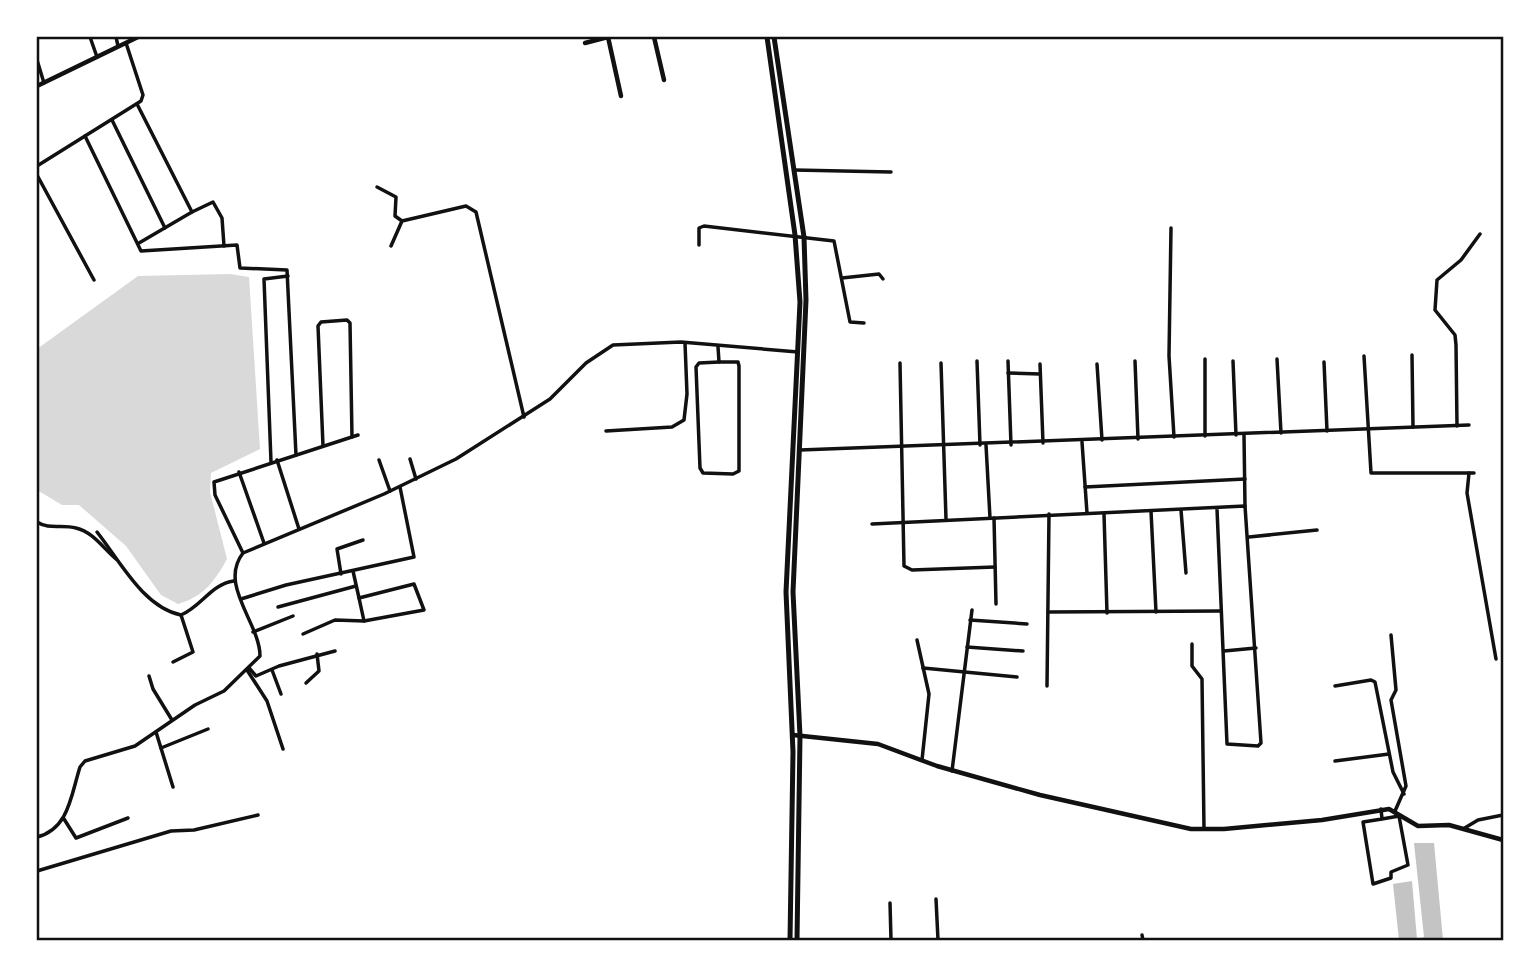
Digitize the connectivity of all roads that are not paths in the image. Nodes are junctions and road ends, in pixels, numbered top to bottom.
1 (90, 37) edge
2 (116, 37) edge
3 (138, 37) edge
4 (609, 37) edge
5 (654, 37) edge
6 (766, 37) edge
7 (774, 37) edge
8 (126, 41) junction
9 (585, 43) dead end
10 (118, 46) junction
11 (97, 57) junction
12 (37, 60) edge
13 (664, 80) dead end
14 (44, 83) junction
15 (37, 86) edge
16 (621, 96) dead end
17 (137, 104) junction
18 (112, 120) junction
19 (85, 136) junction
20 (37, 166) edge
21 (794, 170) junction
22 (891, 172) dead end
23 (37, 175) edge
24 (377, 187) dead end
25 (192, 212) junction
26 (402, 221) junction
27 (165, 228) junction
28 (1171, 228) dead end
29 (1480, 234) dead end
30 (795, 235) junction
31 (804, 237) junction
32 (139, 243) junction
33 (699, 245) dead end
34 (223, 246) junction
35 (391, 246) dead end
36 (288, 276) junction
37 (842, 278) junction
38 (883, 279) dead end
39 (94, 280) dead end
40 (864, 323) dead end
41 (685, 343) junction
42 (718, 347) junction
43 (800, 352) junction
44 (1412, 355) dead end
45 (1364, 356) dead end
46 (1205, 359) dead end
47 (1276, 359) dead end
48 (977, 361) dead end
49 (1008, 361) dead end
50 (1135, 361) dead end
51 (1233, 361) dead end
52 (719, 362) junction
53 (1325, 362) dead end
54 (900, 363) dead end
55 (941, 363) dead end
56 (1040, 364) dead end
57 (1097, 364) dead end
58 (1008, 373) junction
59 (1040, 374) junction
60 (524, 417) junction
61 (1469, 425) dead end
62 (1457, 426) junction
63 (1413, 427) junction
64 (1367, 429) junction
65 (606, 431) dead end
66 (1327, 431) junction
67 (1281, 433) junction
68 (358, 435) dead end
69 (1236, 435) junction
70 (1244, 435) junction
71 (1205, 436) junction
72 (352, 437) junction
73 (1174, 438) junction
74 (1138, 439) junction
75 (1102, 440) junction
76 (1082, 442) junction
77 (1043, 443) junction
78 (983, 445) junction
79 (1011, 445) junction
80 (323, 446) junction
81 (944, 447) junction
82 (900, 448) junction
83 (795, 450) junction
84 (296, 455) junction
85 (410, 459) dead end
86 (278, 460) junction
87 (379, 460) dead end
88 (271, 463) junction
89 (239, 472) junction
90 (416, 479) junction
91 (1245, 479) junction
92 (400, 487) junction
93 (1085, 487) junction
94 (390, 491) junction
95 (1245, 506) junction
96 (1217, 509) junction
97 (1181, 510) junction
98 (1151, 511) junction
99 (1087, 513) junction
100 (1049, 514) junction
101 (1104, 514) junction
102 (992, 518) junction
103 (946, 519) junction
104 (37, 522) edge
105 (901, 522) junction
106 (872, 524) dead end
107 (299, 529) junction
108 (1317, 530) dead end
109 (97, 532) dead end
110 (1250, 537) junction
111 (363, 540) dead end
112 (264, 543) junction
113 (243, 553) junction
114 (122, 564) junction
115 (995, 566) junction
116 (353, 571) junction
117 (1185, 573) dead end
118 (341, 574) junction
119 (235, 580) junction
120 (356, 586) junction
121 (359, 598) junction
122 (242, 599) junction
123 (996, 604) dead end
124 (278, 607) dead end
125 (972, 610) dead end
126 (1221, 611) junction
127 (1048, 612) junction
128 (1156, 612) junction
129 (1107, 613) junction
130 (181, 615) junction
131 (293, 616) dead end
132 (970, 620) junction
133 (364, 621) junction
134 (1027, 624) dead end
135 (253, 632) junction
136 (303, 634) dead end
137 (1391, 635) dead end
138 (917, 640) dead end
139 (1192, 644) dead end
140 (967, 647) junction
141 (1256, 648) junction
142 (335, 651) dead end
143 (1023, 651) dead end
144 (1223, 651) junction
145 (317, 654) junction
146 (1496, 659) dead end
147 (173, 662) dead end
148 (923, 668) junction
149 (248, 669) junction
150 (272, 670) junction
151 (964, 672) junction
152 (149, 676) dead end
153 (1017, 677) dead end
154 (306, 683) dead end
155 (1047, 686) dead end
156 (1335, 687) dead end
157 (281, 694) dead end
158 (172, 720) junction
159 (208, 729) dead end
160 (156, 732) junction
161 (793, 735) junction
162 (800, 736) junction
163 (161, 748) junction
164 (283, 749) dead end
165 (1389, 754) junction
166 (922, 760) junction
167 (1335, 761) dead end
168 (953, 771) junction
169 (173, 787) dead end
170 (1404, 794) junction
171 (1381, 809) junction
172 (1395, 811) junction
173 (258, 815) dead end
174 (1503, 815) edge
175 (128, 818) dead end
176 (64, 819) junction
177 (1382, 819) junction
178 (1204, 829) junction
179 (1462, 829) junction
180 (37, 837) edge
181 (1503, 839) edge
182 (37, 872) edge
183 (936, 900) dead end
184 (890, 904) dead end
185 (790, 940) edge
186 (797, 940) edge
187 (891, 940) edge
188 (938, 940) edge

1 - 11 street
2 - 10 street
3 - 8 street
4 - 9 street
4 - 16 street
5 - 13 street
6 - 30 main road
7 - 21 main road
8 - 10 street
8 - 17 street
10 - 11 street
11 - 14 street
12 - 14 street
14 - 15 street
17 - 18 street
17 - 25 street
18 - 19 street
18 - 27 street
19 - 20 street
19 - 32 street
21 - 22 street
21 - 31 main road
23 - 39 street
24 - 26 street
25 - 27 street
25 - 34 street
26 - 35 street
26 - 60 street
27 - 32 street
28 - 73 street
29 - 62 street
30 - 31 street
30 - 33 street
30 - 43 main road
31 - 37 street
31 - 43 main road
32 - 34 street
34 - 36 street
36 - 84 street
36 - 88 street
37 - 38 street
37 - 40 street
41 - 42 street
41 - 60 street
41 - 65 street
42 - 43 street
42 - 52 street
43 - 83 main road
44 - 63 street
45 - 64 street
46 - 71 street
47 - 67 street
48 - 78 street
49 - 58 street
50 - 74 street
51 - 69 street
52 - 52 street
53 - 66 street
54 - 82 street
55 - 81 street
56 - 59 street
57 - 75 street
58 - 59 street
58 - 79 street
59 - 77 street
60 - 90 street
61 - 62 street
62 - 63 street
63 - 64 street
64 - 66 street
64 - 146 street
66 - 67 street
67 - 70 street
68 - 72 street
69 - 70 street
69 - 71 street
70 - 91 street
71 - 73 street
72 - 80 street
72 - 80 street
73 - 74 street
74 - 75 street
75 - 76 street
76 - 77 street
76 - 93 street
77 - 79 street
78 - 79 street
78 - 81 street
78 - 102 street
80 - 84 street
81 - 82 street
81 - 103 street
82 - 83 street
82 - 105 street
83 - 161 main road
83 - 162 main road
84 - 86 street
85 - 90 street
86 - 88 street
86 - 107 street
87 - 94 street
88 - 89 street
89 - 112 street
89 - 113 street
90 - 92 street
91 - 93 street
91 - 95 street
92 - 94 street
92 - 116 street
93 - 99 street
94 - 107 street
95 - 96 street
95 - 110 street
96 - 97 street
96 - 126 street
97 - 98 street
97 - 117 street
98 - 101 street
98 - 128 street
99 - 100 street
99 - 101 street
100 - 102 street
100 - 127 street
101 - 129 street
102 - 103 street
102 - 115 street
103 - 105 street
104 - 114 street
105 - 106 street
105 - 115 street
107 - 112 street
108 - 110 street
109 - 114 street
110 - 141 street
111 - 118 street
112 - 113 street
113 - 119 street
114 - 130 street
115 - 123 street
116 - 118 street
116 - 120 street
118 - 122 street
119 - 122 street
119 - 130 street
120 - 121 street
120 - 124 street
121 - 133 street
121 - 133 street
122 - 135 street
125 - 132 street
126 - 128 street
126 - 144 street
127 - 129 street
127 - 155 street
128 - 129 street
130 - 147 street
131 - 135 street
132 - 134 street
132 - 140 street
133 - 136 street
135 - 149 street
137 - 170 street
138 - 148 street
139 - 178 street
140 - 143 street
140 - 151 street
141 - 144 street
141 - 144 street
142 - 145 street
145 - 150 street
145 - 154 street
148 - 151 street
148 - 166 street
149 - 150 street
149 - 158 street
149 - 164 street
150 - 157 street
151 - 153 street
151 - 168 street
152 - 158 street
156 - 165 street
158 - 160 street
159 - 163 street
160 - 163 street
160 - 176 street
161 - 162 street
161 - 185 main road
162 - 166 street
162 - 186 main road
163 - 169 street
165 - 167 street
165 - 170 street
166 - 168 street
168 - 178 street
170 - 172 street
171 - 172 street
171 - 177 street
171 - 178 street
172 - 179 street
173 - 182 street
174 - 179 street
175 - 176 street
176 - 180 street
177 - 177 street
179 - 181 street
183 - 188 street
184 - 187 street

